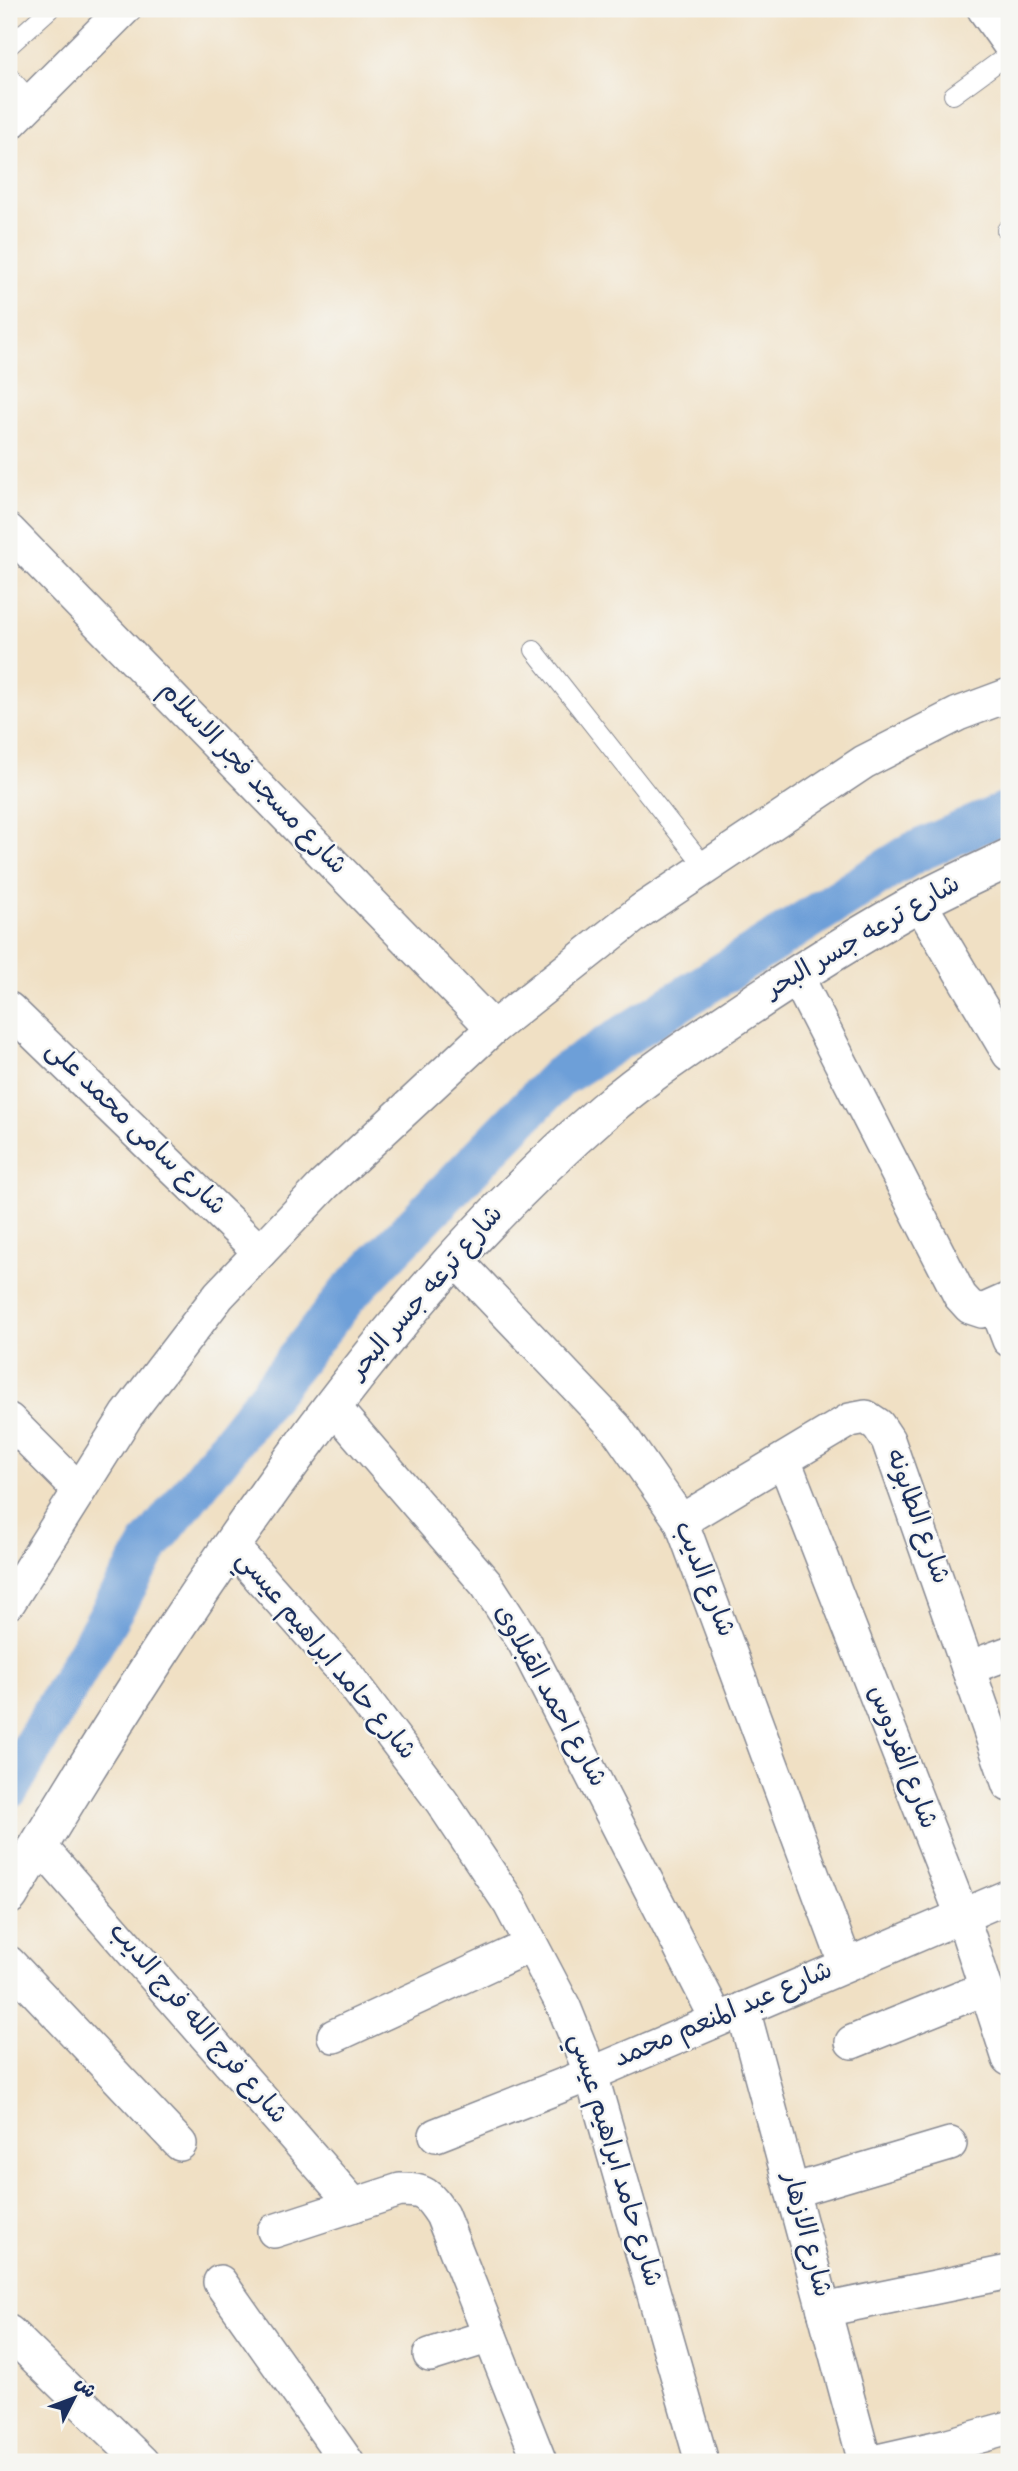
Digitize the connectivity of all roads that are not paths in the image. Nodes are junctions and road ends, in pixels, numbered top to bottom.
1 (50, 9) edge
2 (984, 9) edge
3 (114, 12) edge
4 (1008, 41) edge
5 (9, 46) edge
6 (9, 76) edge
7 (953, 95) dead end
8 (20, 113) edge
9 (9, 531) edge
10 (534, 650) dead end
11 (1009, 695) edge
12 (1009, 858) edge
13 (706, 868) junction
14 (919, 902) junction
15 (796, 975) junction
16 (9, 1009) edge
17 (493, 1028) junction
18 (1009, 1054) edge
19 (260, 1252) junction
20 (454, 1258) junction
21 (996, 1305) edge
22 (1009, 1340) edge
23 (332, 1405) junction
24 (9, 1420) edge
25 (784, 1460) junction
26 (79, 1490) junction
27 (681, 1521) junction
28 (230, 1544) junction
29 (9, 1602) edge
30 (1009, 1653) edge
31 (968, 1668) junction
32 (1009, 1785) edge
33 (39, 1845) junction
34 (9, 1895) edge
35 (1009, 1896) edge
36 (961, 1915) junction
37 (531, 1945) junction
38 (9, 1963) edge
39 (846, 1965) junction
40 (986, 1988) junction
41 (730, 2014) junction
42 (334, 2036) dead end
43 (852, 2042) dead end
44 (1009, 2059) edge
45 (591, 2074) junction
46 (436, 2135) dead end
47 (180, 2144) dead end
48 (950, 2144) dead end
49 (792, 2190) junction
50 (354, 2205) junction
51 (274, 2231) dead end
52 (1009, 2272) edge
53 (220, 2282) dead end
54 (824, 2310) junction
55 (9, 2332) edge
56 (490, 2336) junction
57 (430, 2355) dead end
58 (1009, 2428) edge
59 (953, 2454) edge
60 (142, 2462) edge
61 (347, 2462) edge
62 (540, 2462) edge
63 (702, 2462) edge
64 (865, 2462) edge
65 (873, 2462) edge

1 - 5 lane
2 - 4 street
3 - 8 street
4 - 7 lane
6 - 8 lane
9 - 17 street, شارع مسجد فجر الاسلام
10 - 13 lane
11 - 13 street
12 - 14 street, شارع ترعه جسر البحر
13 - 17 street
14 - 15 street, شارع ترعه جسر البحر
14 - 18 street
15 - 20 street, شارع ترعه جسر البحر
15 - 21 street
16 - 19 street, شارع سامى محمد على
17 - 19 street
19 - 26 street
20 - 23 street, شارع ترعه جسر البحر
20 - 27 street, شارع الديب
21 - 22 street
23 - 28 street, شارع ترعه جسر البحر
23 - 41 street, شارع احمد القبلاوى
24 - 26 street
25 - 27 street, شارع الطابونه
25 - 31 street, شارع الطابونه
25 - 36 street, شارع الفردوس
26 - 29 street
27 - 39 street, شارع الديب
28 - 33 street, شارع ترعه جسر البحر
28 - 37 street, شارع حامد ابراهيم عيسي
30 - 31 street
31 - 32 street, شارع الطابونه
33 - 34 street, شارع ترعه جسر البحر
33 - 50 street, شارع فرج الله فرج الديب
35 - 36 street, شارع عبد المنعم محمد
36 - 39 street, شارع عبد المنعم محمد
36 - 40 street, شارع الفردوس
37 - 42 street
37 - 45 street, شارع حامد ابراهيم عيسي
38 - 47 street
39 - 41 street, شارع عبد المنعم محمد
40 - 43 street
40 - 44 street, شارع الفردوس
41 - 45 street, شارع عبد المنعم محمد
41 - 49 street, شارع الازهار
45 - 46 street, شارع عبد المنعم محمد
45 - 63 street, شارع حامد ابراهيم عيسي
48 - 49 street
49 - 54 street, شارع الازهار
50 - 51 street
50 - 56 street
52 - 54 street
53 - 61 street
54 - 64 street, شارع الازهار
55 - 60 street
56 - 57 street
56 - 62 street
58 - 59 street
59 - 65 street

